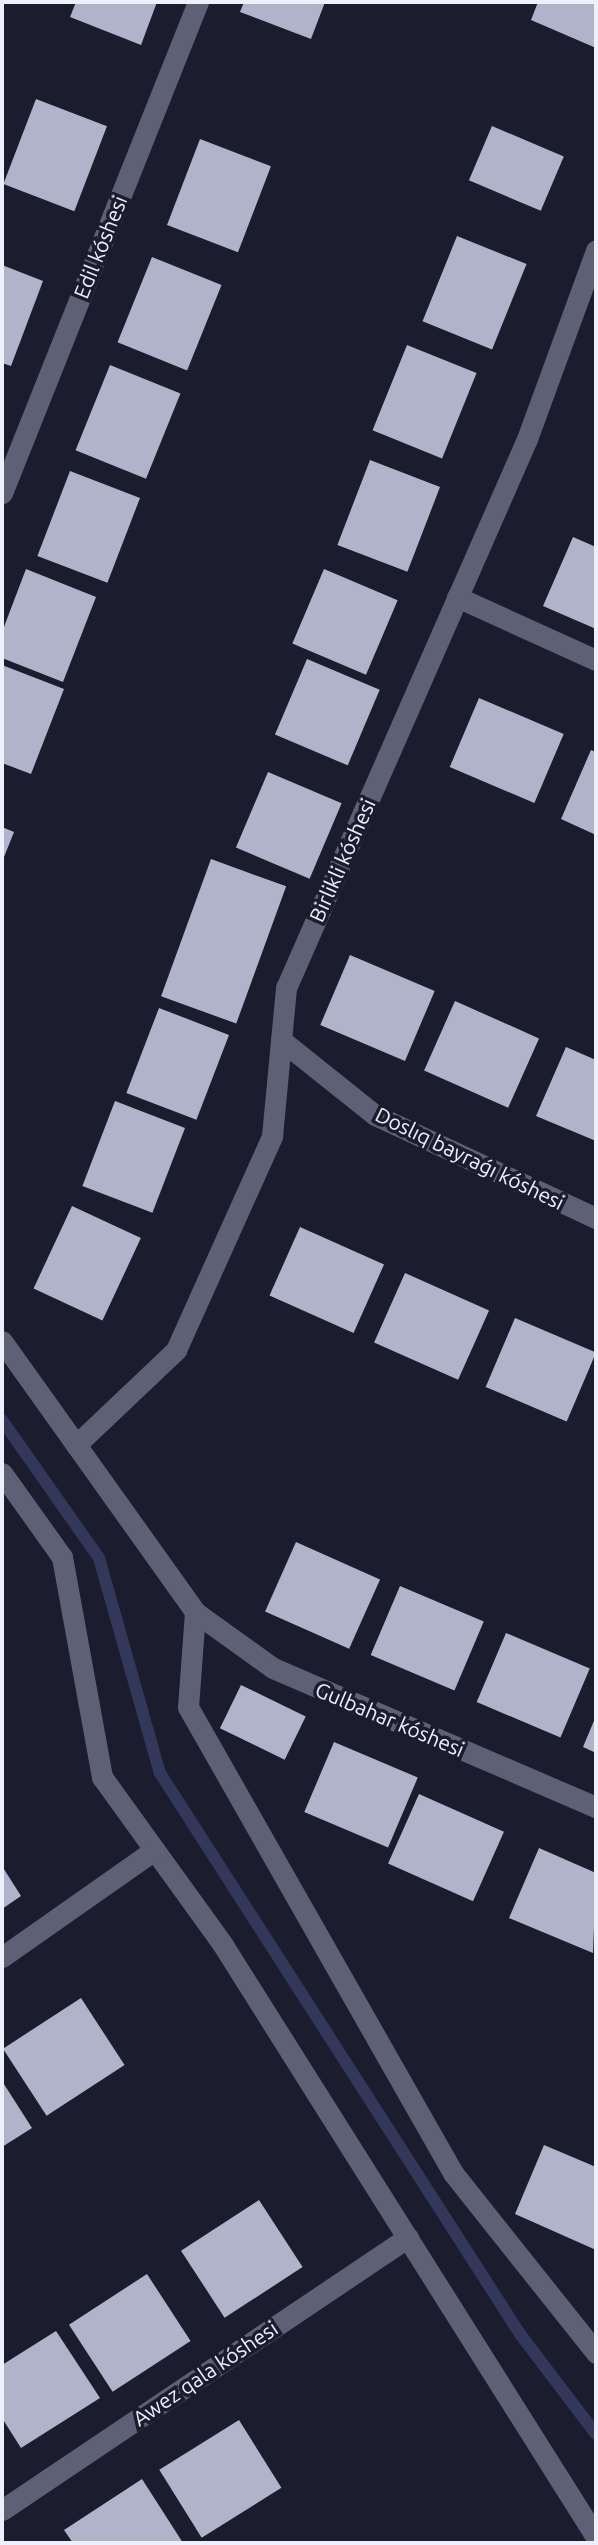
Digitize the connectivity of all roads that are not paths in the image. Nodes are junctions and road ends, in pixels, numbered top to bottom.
1 (198, 2) edge
2 (596, 250) edge
3 (2, 493) edge
4 (457, 597) junction
5 (596, 660) edge
6 (281, 1040) junction
7 (596, 1218) edge
8 (2, 1341) edge
9 (76, 1445) junction
10 (2, 1473) edge
11 (195, 1612) junction
12 (596, 1807) edge
13 (154, 1850) junction
14 (2, 1957) edge
15 (408, 2237) junction
16 (596, 2353) edge
17 (2, 2510) edge
18 (596, 2536) edge

1 - 3 street, Edil kóshesi
2 - 4 street, Birlikli kóshesi
4 - 5 street
4 - 6 street, Birlikli kóshesi
6 - 7 street, Doslıq bayraǵı kóshesi
6 - 9 street, Birlikli kóshesi
8 - 9 street, Gulbahar kóshesi
9 - 11 street, Gulbahar kóshesi
10 - 13 street
11 - 12 street, Gulbahar kóshesi
11 - 16 street
13 - 14 street
13 - 15 street
15 - 17 street, Awez qala kóshesi
15 - 18 street

